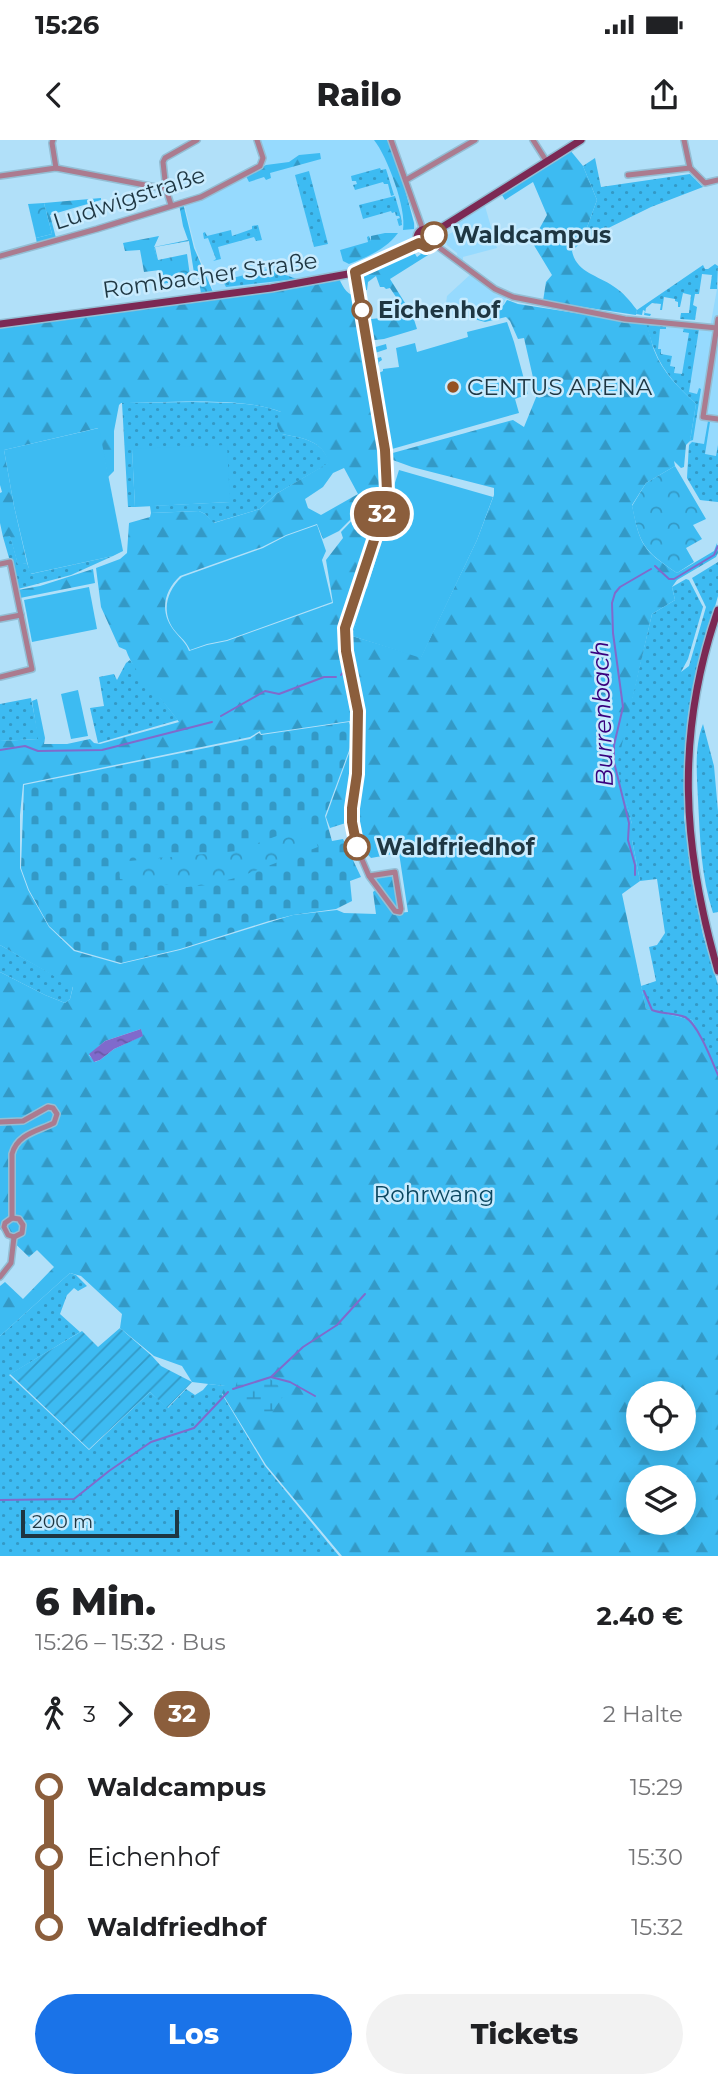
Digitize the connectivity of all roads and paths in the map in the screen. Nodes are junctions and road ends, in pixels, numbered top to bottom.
1 (53, 140) edge
2 (197, 140) edge
3 (257, 140) edge
4 (391, 140) edge
5 (475, 140) edge
6 (533, 140) edge
7 (581, 140) edge
8 (684, 140) edge
9 (547, 162) junction
10 (56, 168) junction
11 (690, 168) junction
12 (628, 175) dead end
13 (0, 177) edge
14 (406, 180) junction
15 (718, 180) edge
16 (166, 189) junction
17 (171, 205) junction
18 (423, 230) junction
19 (433, 233) junction
20 (419, 243) junction
21 (433, 243) junction
22 (0, 256) edge
23 (355, 272) junction
24 (718, 319) edge
25 (0, 324) edge
26 (716, 328) edge
27 (718, 419) edge
28 (0, 564) edge
29 (718, 610) edge
30 (21, 615) junction
31 (0, 619) edge
32 (0, 677) edge
33 (369, 876) junction
34 (718, 971) edge
35 (0, 1122) edge
36 (12, 1218) junction
37 (15, 1237) junction
38 (0, 1277) edge

1 - 10 street
2 - 16 street
3 - 17 street, Ludwigstraße
4 - 14 street
5 - 14 street
6 - 9 street
7 - 9 main road
8 - 11 street
9 - 19 main road
10 - 13 street
10 - 16 street
11 - 12 street
11 - 15 street
14 - 18 street
16 - 17 street
17 - 22 street, Ludwigstraße
18 - 19 main road
18 - 20 main road
19 - 21 main road
20 - 21 main road, Rombacher Straße
20 - 23 main road, Rombacher Straße
21 - 26 street
23 - 25 main road, Rombacher Straße
23 - 33 street
24 - 26 street
26 - 27 street
28 - 30 street
29 - 34 main road
30 - 31 street
30 - 32 street
33 - 33 street
35 - 36 street
36 - 37 street
36 - 37 street
37 - 38 street

